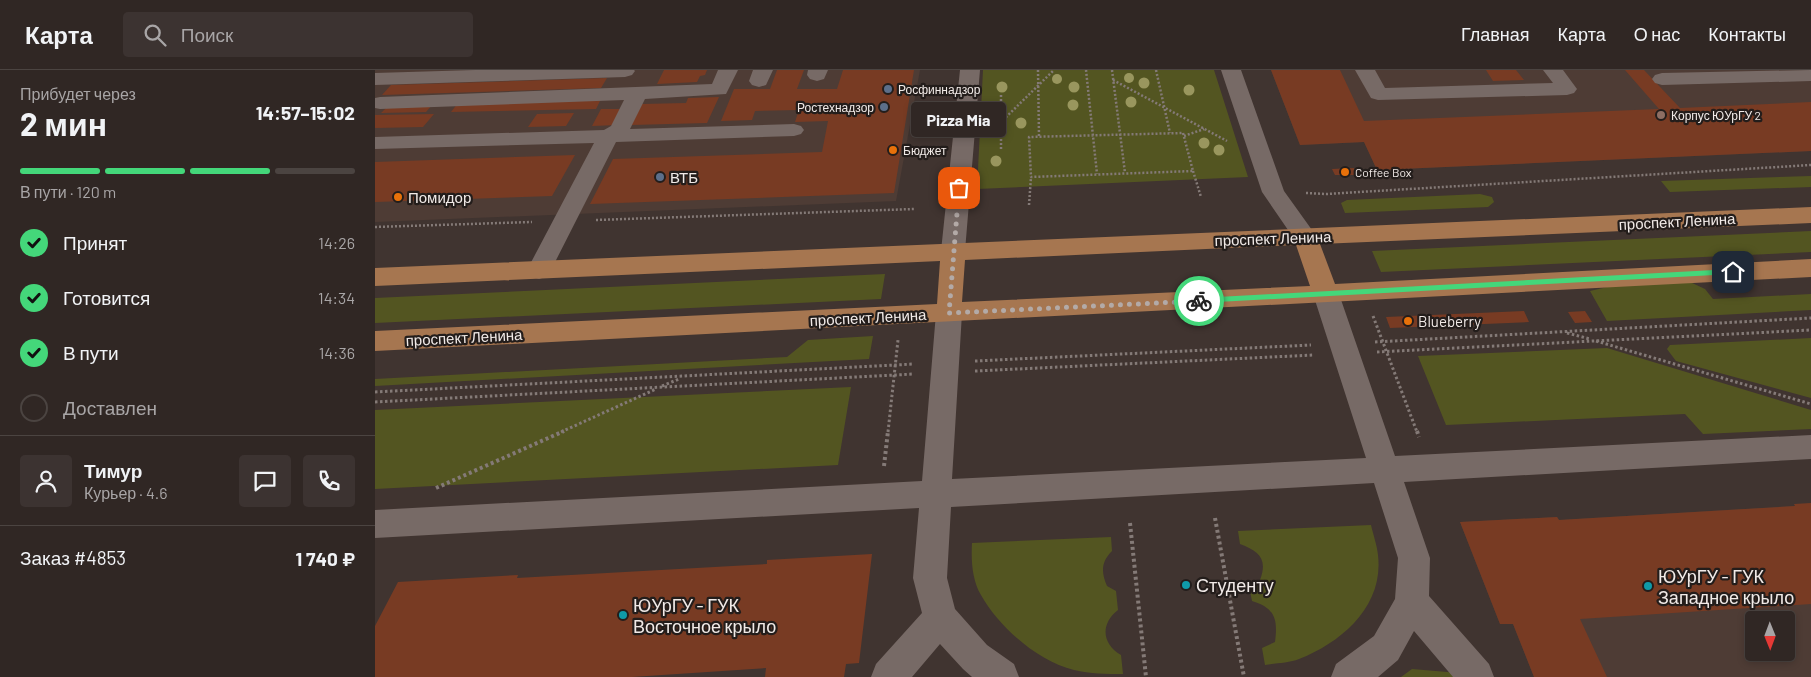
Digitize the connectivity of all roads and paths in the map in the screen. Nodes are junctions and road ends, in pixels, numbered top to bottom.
1 (727, 70) edge
2 (970, 70) edge
3 (1038, 70) edge
4 (1054, 70) edge
5 (1086, 70) edge
6 (1112, 70) edge
7 (1156, 70) edge
8 (1231, 70) edge
9 (1365, 70) edge
10 (1553, 70) edge
11 (625, 71) edge
12 (1811, 75) edge
13 (375, 79) edge
14 (1662, 79) dead end
15 (1113, 80) junction
16 (1039, 86) junction
17 (637, 94) junction
18 (1001, 95) dead end
19 (380, 103) dead end
20 (1164, 106) junction
21 (1001, 123) junction
22 (1205, 129) junction
23 (794, 130) dead end
24 (1170, 133) junction
25 (1120, 134) junction
26 (1093, 135) junction
27 (608, 136) junction
28 (1184, 136) junction
29 (1039, 137) junction
30 (375, 144) edge
31 (1232, 144) dead end
32 (1001, 149) dead end
33 (1811, 165) edge
34 (1193, 171) junction
35 (1125, 173) junction
36 (1097, 174) junction
37 (1031, 176) junction
38 (1303, 193) dead end
39 (1201, 196) dead end
40 (1029, 204) dead end
41 (914, 209) dead end
42 (1811, 215) edge
43 (564, 221) junction
44 (375, 227) edge
45 (1305, 237) junction
46 (953, 252) junction
47 (1811, 268) edge
48 (539, 270) junction
49 (375, 277) edge
50 (1326, 294) junction
51 (1370, 309) dead end
52 (949, 313) junction
53 (1811, 318) edge
54 (1811, 330) edge
55 (1564, 332) junction
56 (899, 335) dead end
57 (1593, 340) junction
58 (375, 341) edge
59 (1383, 342) junction
60 (1344, 349) junction
61 (1387, 352) junction
62 (895, 365) junction
63 (945, 368) junction
64 (894, 376) junction
65 (682, 377) junction
66 (659, 388) junction
67 (375, 392) edge
68 (375, 402) edge
69 (1811, 404) edge
70 (1421, 440) dead end
71 (1811, 447) edge
72 (883, 467) dead end
73 (1384, 470) junction
74 (428, 492) dead end
75 (936, 493) junction
76 (1215, 518) dead end
77 (1130, 523) dead end
78 (375, 524) edge
79 (1412, 602) junction
80 (940, 618) junction
81 (889, 677) edge
82 (1001, 677) edge
83 (1146, 677) edge
84 (1244, 677) edge
85 (1349, 677) edge
86 (1476, 677) edge

1 - 17 street
2 - 46 street
3 - 16 path
4 - 16 path
5 - 26 path
6 - 15 path
7 - 20 path
8 - 45 street
9 - 10 street
11 - 13 street
11 - 17 street
12 - 14 street
15 - 20 path
15 - 25 path
16 - 21 path
16 - 29 path
17 - 19 street
17 - 27 street
18 - 21 path
20 - 22 path
20 - 24 path
21 - 32 path
22 - 28 path
22 - 31 path
23 - 27 street
24 - 25 path
24 - 28 path
25 - 26 path
25 - 35 path
26 - 29 path
26 - 36 path
27 - 30 street
27 - 43 street
28 - 34 path
29 - 37 path
33 - 38 path
34 - 35 path
34 - 39 path
35 - 36 path
36 - 37 path
37 - 40 path
41 - 43 path
42 - 45 main road, проспект Ленина
43 - 44 path
43 - 48 street
45 - 46 main road, проспект Ленина
45 - 50 main road
46 - 48 main road, проспект Ленина
46 - 52 main road
47 - 50 main road, проспект Ленина
48 - 49 main road, проспект Ленина
50 - 52 main road, проспект Ленина
50 - 60 street
51 - 59 path
52 - 58 main road, проспект Ленина
52 - 63 street
53 - 55 path
54 - 57 path
55 - 57 path
55 - 59 path
56 - 62 path
57 - 61 path
57 - 69 path
59 - 60 path
59 - 61 path
60 - 61 path
60 - 63 path
60 - 63 path
60 - 73 street
61 - 70 path
62 - 63 path
62 - 64 path
62 - 65 path
63 - 64 path
63 - 75 street
64 - 66 path
64 - 72 path
65 - 66 path
65 - 67 path
66 - 68 path
66 - 74 path
71 - 73 street
73 - 75 street
73 - 79 street
75 - 78 street
75 - 80 street
76 - 84 path
77 - 83 path
79 - 85 street
79 - 86 street
80 - 81 street
80 - 82 street

